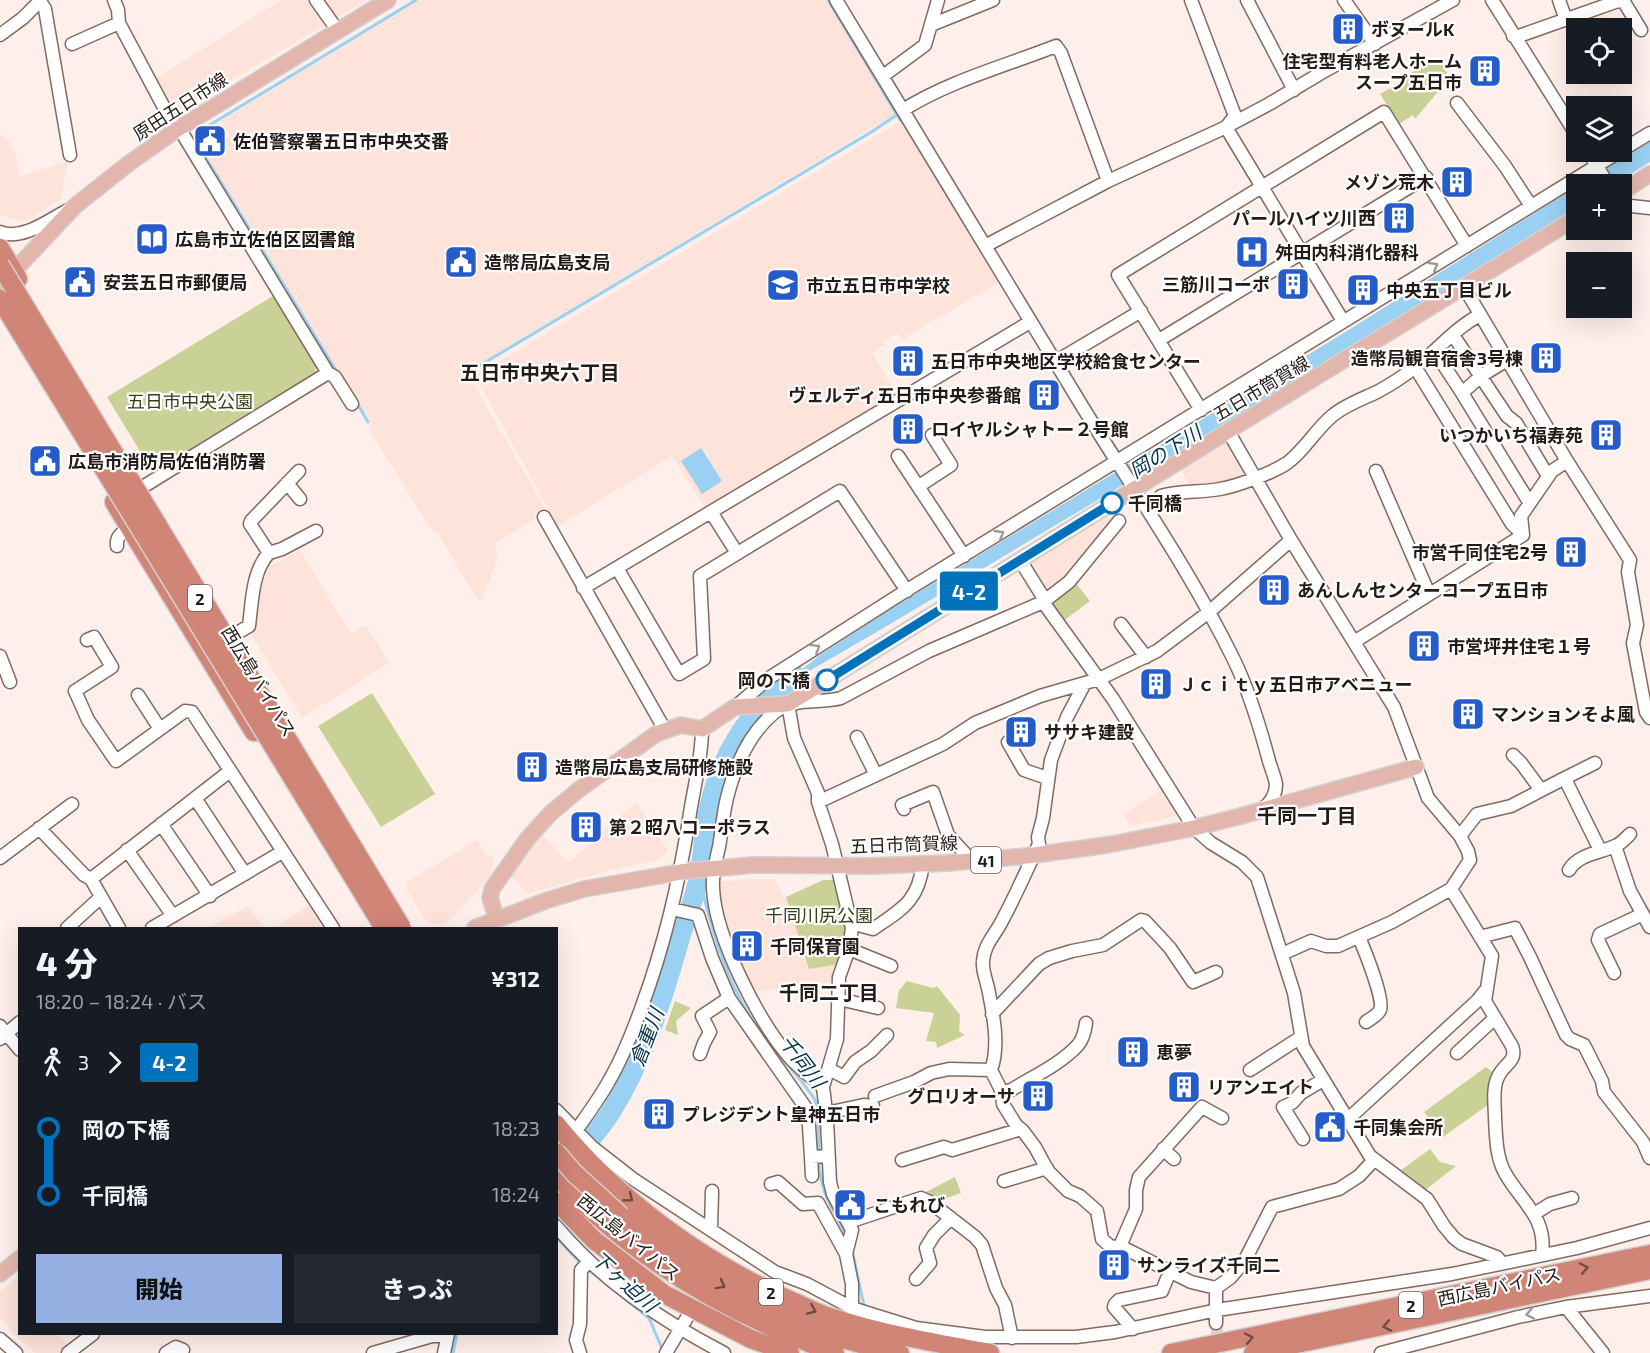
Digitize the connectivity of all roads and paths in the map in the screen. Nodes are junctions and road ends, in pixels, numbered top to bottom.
1 (114, 0) edge
2 (316, 0) edge
3 (388, 0) edge
4 (837, 0) edge
5 (938, 0) edge
6 (993, 0) edge
7 (1191, 0) edge
8 (1247, 0) edge
9 (1344, 0) edge
10 (1453, 0) edge
11 (1492, 0) edge
12 (1559, 0) edge
13 (40, 1) edge
14 (1619, 1) edge
15 (1572, 18) edge
16 (1566, 20) joint
17 (119, 22) junction
18 (931, 26) junction
19 (1641, 30) dead end
20 (338, 31) junction
21 (0, 34) edge
22 (1513, 36) junction
23 (72, 44) dead end
24 (1375, 44) junction
25 (883, 76) junction
26 (1294, 90) junction
27 (1457, 103) dead end
28 (903, 110) junction
29 (1566, 118) edge
30 (1227, 126) junction
31 (177, 129) junction
32 (1650, 133) edge
33 (1632, 144) edge
34 (70, 155) dead end
35 (1595, 162) edge
36 (1605, 162) edge
37 (1598, 167) junction
38 (1602, 174) edge
39 (1650, 174) edge
40 (1426, 177) junction
41 (1108, 181) junction
42 (1632, 186) edge
43 (1261, 187) junction
44 (75, 206) junction
45 (1531, 206) junction
46 (1632, 206) edge
47 (1650, 208) edge
48 (1566, 224) edge
49 (0, 232) edge
50 (985, 246) junction
51 (1467, 246) junction
52 (0, 248) edge
53 (1301, 253) junction
54 (7, 269) edge
55 (0, 286) edge
56 (1464, 287) junction
57 (0, 301) edge
58 (1141, 310) junction
59 (0, 314) edge
60 (1480, 315) junction
61 (1343, 321) junction
62 (1030, 322) junction
63 (1159, 340) junction
64 (1457, 340) dead end
65 (1439, 357) dead end
66 (1507, 360) junction
67 (1055, 362) junction
68 (1415, 367) junction
69 (328, 372) junction
70 (1481, 376) junction
71 (1462, 393) junction
72 (352, 405) dead end
73 (1201, 410) junction
74 (1228, 431) junction
75 (932, 435) dead end
76 (898, 456) dead end
77 (1567, 461) junction
78 (1118, 464) junction
79 (299, 471) dead end
80 (1376, 471) dead end
81 (1548, 476) junction
82 (1255, 477) junction
83 (287, 483) junction
84 (919, 486) junction
85 (1133, 487) junction
86 (141, 488) junction
87 (1161, 496) dead end
88 (300, 499) dead end
89 (1529, 502) junction
90 (711, 512) junction
91 (544, 517) dead end
92 (1119, 521) dead end
93 (129, 528) junction
94 (316, 531) dead end
95 (1523, 535) junction
96 (1291, 540) junction
97 (117, 546) dead end
98 (269, 553) junction
99 (737, 553) junction
100 (964, 556) junction
101 (1020, 560) junction
102 (617, 568) junction
103 (583, 588) junction
104 (907, 591) junction
105 (1429, 594) junction
106 (1043, 602) junction
107 (1209, 612) junction
108 (1121, 624) dead end
109 (232, 636) junction
110 (87, 640) dead end
111 (1354, 642) junction
112 (0, 656) edge
113 (1146, 657) junction
114 (1099, 679) junction
115 (10, 681) dead end
116 (1085, 683) junction
117 (138, 695) dead end
118 (783, 704) junction
119 (739, 707) junction
120 (1650, 718) edge
121 (160, 729) junction
122 (702, 729) junction
123 (665, 730) junction
124 (857, 737) dead end
125 (1008, 742) dead end
126 (1513, 755) dead end
127 (1595, 763) dead end
128 (1416, 767) junction
129 (230, 771) junction
130 (876, 775) junction
131 (1047, 778) junction
132 (1563, 779) junction
133 (1541, 790) junction
134 (195, 798) junction
135 (818, 802) junction
136 (72, 804) dead end
137 (904, 809) dead end
138 (1257, 812) junction
139 (161, 824) junction
140 (39, 828) junction
141 (1194, 828) junction
142 (1630, 834) dead end
143 (1460, 836) junction
144 (1615, 846) junction
145 (127, 850) junction
146 (1600, 850) junction
147 (282, 852) junction
148 (1034, 855) junction
149 (0, 858) edge
150 (972, 861) junction
151 (923, 864) junction
152 (837, 865) junction
153 (713, 868) junction
154 (1569, 870) dead end
155 (684, 872) junction
156 (245, 874) junction
157 (91, 879) junction
158 (1451, 890) junction
159 (210, 896) junction
160 (101, 897) junction
161 (675, 910) junction
162 (1643, 914) junction
163 (173, 916) junction
164 (497, 919) junction
165 (851, 923) junction
166 (68, 927) edge
167 (118, 927) edge
168 (154, 927) edge
169 (332, 927) edge
170 (373, 927) edge
171 (383, 927) edge
172 (401, 927) edge
173 (408, 927) edge
174 (477, 927) edge
175 (1650, 927) edge
176 (1359, 937) junction
177 (1480, 937) junction
178 (849, 950) junction
179 (1282, 954) junction
180 (891, 966) dead end
181 (1216, 972) dead end
182 (1614, 973) dead end
183 (1485, 991) junction
184 (729, 999) junction
185 (839, 999) junction
186 (878, 1008) dead end
187 (992, 1014) junction
188 (1496, 1018) junction
189 (1366, 1022) dead end
190 (18, 1023) edge
191 (1086, 1023) dead end
192 (2, 1033) edge
193 (887, 1035) dead end
194 (1301, 1037) junction
195 (18, 1048) edge
196 (1457, 1053) dead end
197 (700, 1054) dead end
198 (829, 1069) junction
199 (1250, 1070) dead end
200 (991, 1071) junction
201 (1323, 1080) junction
202 (823, 1087) junction
203 (1002, 1092) junction
204 (826, 1113) junction
205 (558, 1116) edge
206 (1222, 1118) dead end
207 (1347, 1120) junction
208 (558, 1127) edge
209 (1021, 1129) junction
210 (1304, 1139) dead end
211 (567, 1142) edge
212 (1163, 1149) junction
213 (589, 1153) junction
214 (819, 1157) junction
215 (1650, 1158) edge
216 (1174, 1159) dead end
217 (902, 1160) dead end
218 (1374, 1160) junction
219 (1047, 1168) junction
220 (812, 1176) dead end
221 (558, 1178) edge
222 (1004, 1181) dead end
223 (771, 1184) dead end
224 (712, 1191) dead end
225 (1572, 1198) dead end
226 (558, 1203) edge
227 (1534, 1214) junction
228 (951, 1218) junction
229 (616, 1222) junction
230 (849, 1222) junction
231 (1650, 1228) edge
232 (558, 1229) edge
233 (711, 1230) junction
234 (731, 1242) junction
235 (1120, 1246) junction
236 (847, 1252) junction
237 (1650, 1254) edge
238 (1542, 1255) junction
239 (723, 1257) dead end
240 (18, 1260) edge
241 (1502, 1263) junction
242 (586, 1264) junction
243 (1650, 1270) edge
244 (1170, 1271) junction
245 (0, 1274) edge
246 (916, 1279) dead end
247 (1216, 1288) junction
248 (1650, 1296) edge
249 (1566, 1307) junction
250 (852, 1308) junction
251 (688, 1316) dead end
252 (1217, 1317) junction
253 (681, 1329) junction
254 (1133, 1329) junction
255 (92, 1335) edge
256 (447, 1335) edge
257 (1012, 1338) junction
258 (0, 1339) edge
259 (183, 1350) dead end
260 (667, 1352) edge
261 (16, 1353) edge
262 (69, 1353) edge
263 (166, 1353) edge
264 (373, 1353) edge
265 (444, 1353) edge
266 (580, 1353) edge
267 (724, 1353) edge
268 (790, 1353) edge
269 (836, 1353) edge
270 (900, 1353) edge
271 (990, 1353) edge
272 (1171, 1353) edge
273 (1253, 1353) edge
274 (1382, 1353) edge
275 (1604, 1353) edge

1 - 17 street
2 - 20 street
3 - 20 main road, 原田五日市線
4 - 25 street
5 - 18 street
6 - 18 street
7 - 30 street
8 - 26 street
9 - 24 street
10 - 24 street
11 - 22 street
12 - 16 street
13 - 21 street
13 - 34 street
14 - 15 street
14 - 19 street
16 - 22 street
17 - 23 street
17 - 31 street
18 - 25 street
20 - 31 main road, 原田五日市線
22 - 29 street
24 - 26 street
25 - 28 street
26 - 30 street
27 - 45 street
28 - 41 street
28 - 50 street
30 - 41 street
30 - 43 street
31 - 44 main road, 原田五日市線
31 - 69 street
32 - 33 street
35 - 37 street
36 - 37 street
37 - 38 street
37 - 45 street
39 - 42 main road
40 - 43 street
40 - 51 street
40 - 53 street
41 - 50 street
43 - 53 street
43 - 58 street
44 - 49 street
44 - 54 main road, 原田五日市線
45 - 51 street
46 - 47 street
48 - 56 main road, 五日市筒賀線
50 - 62 street
61 -> 51 street
52 - 54 highway, 西広島バイパス / 2
53 - 61 street
53 - 63 street
54 - 55 main road, 原田五日市線
54 - 57 main road, 原田五日市線
54 - 86 highway, 西広島バイパス / 2
54 - 172 highway, 西広島バイパス / 2, bridge
56 - 60 street
56 - 74 main road, 五日市筒賀線
57 - 171 highway, 西広島バイパス / 2, bridge
58 - 63 street
58 - 67 street
59 - 93 highway, 西広島バイパス / 2
60 - 66 street
60 - 68 street
61 - 73 street
62 - 67 street
62 - 90 street
63 - 73 street
64 - 70 street
65 - 71 street
66 - 70 street
66 - 77 street
67 - 78 street
68 - 82 street
68 - 95 street
69 - 72 street
69 - 86 street
70 - 71 street
70 - 81 street
71 - 89 street
73 - 78 street
74 - 82 street
74 - 85 main road, 五日市筒賀線
75 - 84 street
76 - 84 street
77 - 81 street
77 - 120 street
78 - 85 street
100 -> 78 street
79 - 83 street
80 - 105 street
81 - 89 street
82 - 87 street
82 - 96 street
83 - 88 street
83 - 98 street
84 - 100 street
85 - 101 main road, 五日市筒賀線
85 - 107 street
86 - 109 highway, 西広島バイパス / 2
89 - 95 street
90 - 99 street
90 - 102 street
91 - 103 street
92 - 106 street
93 - 97 street
93 - 170 highway, 西広島バイパス / 2
94 - 98 street
95 - 105 street
96 - 107 street
96 - 111 street
98 - 109 street
99 - 102 street
99 - 104 street
100 - 104 street
101 - 106 street
101 - 118 main road, 五日市筒賀線
102 - 103 street
103 - 123 street
119 -> 104 street
105 - 111 street
106 - 114 street
106 - 118 street
107 - 113 street
107 - 138 street
108 - 113 street
109 - 173 highway, 西広島バイパス / 2
110 - 121 street
111 - 128 street
112 - 115 street
113 - 114 street
114 - 116 street
114 - 141 street
116 - 130 street
116 - 131 street
117 - 121 street
118 - 119 main road
118 - 135 street
118 - 153 street
119 - 122 main road
121 - 129 street
122 - 123 main road
122 - 155 street
123 - 164 main road
124 - 130 street
125 - 131 street
126 - 133 street
127 - 132 street
128 - 138 main road, 五日市筒賀線 / 41
128 - 143 street
129 - 134 street
129 - 147 street
130 - 135 street
131 - 148 street
132 - 133 street
132 - 146 street
133 - 143 street
134 - 139 street
134 - 156 street
135 - 152 street
136 - 140 street
137 - 150 street
138 - 141 main road, 五日市筒賀線 / 41
139 - 145 street
139 - 159 street
140 - 149 street
140 - 157 street
141 - 148 main road, 五日市筒賀線 / 41
141 - 179 street
142 - 144 street
143 - 158 street
144 - 146 street
144 - 162 street
145 - 157 street
145 - 163 street
146 - 154 street
147 - 156 street
147 - 169 street
148 - 150 main road, 五日市筒賀線 / 41
148 - 187 street
150 - 151 main road, 五日市筒賀線 / 41
151 - 152 main road, 五日市筒賀線 / 41
151 - 165 street
152 - 153 main road, 五日市筒賀線 / 41
152 - 165 street
153 - 155 main road, 五日市筒賀線 / 41
153 - 202 street
155 - 161 street
155 - 164 main road, 五日市筒賀線 / 41
156 - 159 street
157 - 160 street
158 - 176 street
158 - 177 street
159 - 163 street
160 - 166 street
160 - 167 street
161 - 184 street
161 - 211 street
162 - 175 street
162 - 182 street
163 - 168 street
164 - 174 main road, 五日市筒賀線 / 41
165 - 178 street
176 - 179 street
176 - 189 street
177 - 183 street
177 - 215 street
178 - 180 street
178 - 185 street
179 - 194 street
181 - 187 street
183 - 188 street
183 - 207 street
184 - 197 street
184 - 214 street
185 - 186 street
185 - 198 street
187 - 200 street
188 - 196 street
188 - 227 street
190 - 192 street
191 - 203 street
192 - 195 street
193 - 198 street
194 - 199 street
194 - 201 street
198 - 202 street
200 - 203 street
200 - 204 street
201 - 207 street
201 - 210 street
202 - 204 street
203 - 209 street
204 - 214 street
205 - 211 street
206 - 212 street
207 - 218 street
208 - 211 highway, 西広島バイパス / 2
209 - 217 street
209 - 219 street
211 - 213 highway, 2
211 - 229 highway, 西広島バイパス / 2, bridge
212 - 216 street
212 - 235 street
213 - 233 street
213 -> 271 highway, 2
214 - 220 street
214 - 230 street
218 - 241 street
218 - 247 street
219 - 222 street
219 - 235 street
221 - 229 highway, 西広島バイパス / 2
223 - 236 street
224 - 233 street
225 - 227 street
226 - 268 highway
227 - 238 street
228 - 230 street
228 - 246 street
228 - 257 street
229 - 269 highway, 西広島バイパス / 2
229 -> 270 highway, 西広島バイパス / 2
230 - 236 street
231 - 238 street
232 - 242 street
233 - 234 street
234 - 239 street
234 - 250 street
235 - 244 street
236 - 250 street
272 -> 237 highway, 西広島バイパス / 2
238 - 241 street
240 - 245 main road
241 - 252 street
242 - 253 street
242 - 266 street
243 -> 273 highway, 西広島バイパス / 2
244 - 247 street
244 - 254 street
247 - 252 street
248 - 249 street
249 -> 274 street
249 - 275 street
250 - 257 street
251 - 253 street
252 - 254 street
253 - 260 street
253 - 267 street
254 - 257 street
255 - 262 street
256 - 264 street
256 - 265 street
258 - 261 street
259 - 263 street

